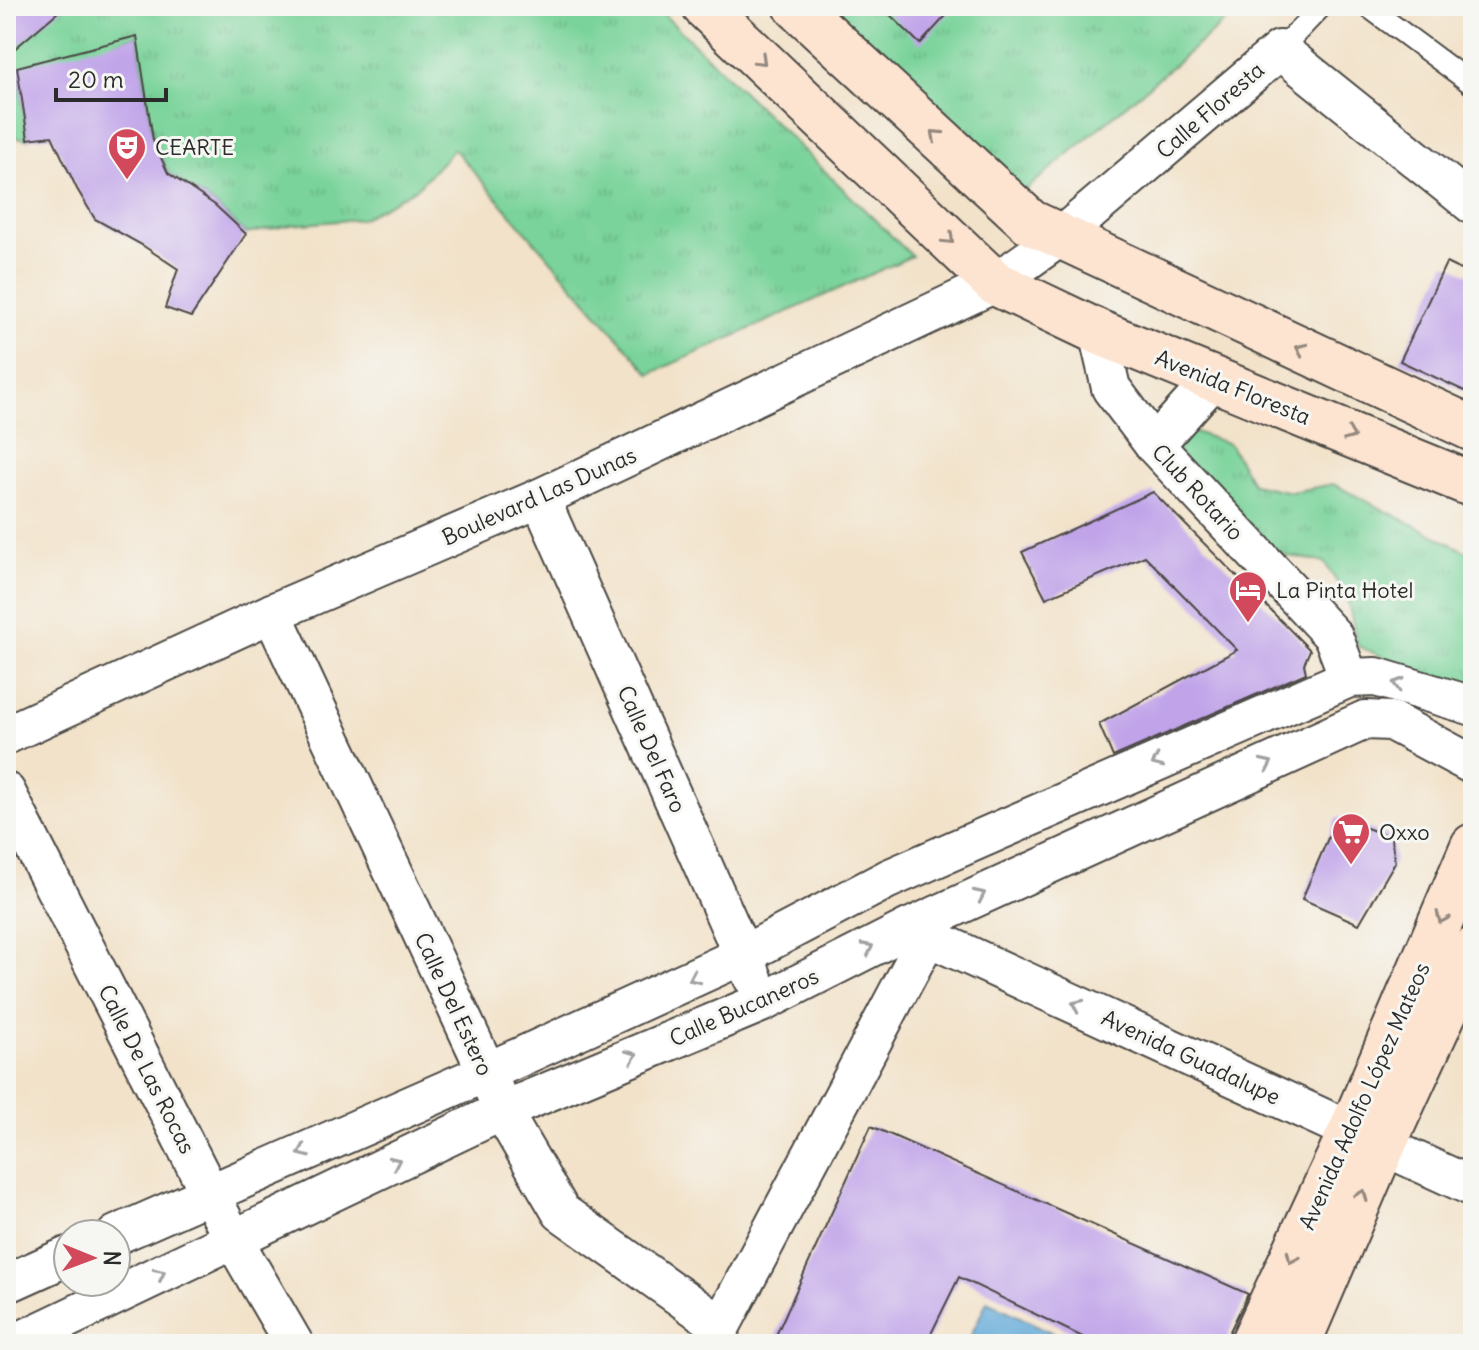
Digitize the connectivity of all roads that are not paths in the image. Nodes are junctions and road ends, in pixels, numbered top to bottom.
1 (704, 6) edge
2 (796, 6) edge
3 (1322, 6) edge
4 (1367, 6) edge
5 (1280, 50) junction
6 (1473, 85) edge
7 (1473, 205) edge
8 (1060, 237) junction
9 (995, 283) junction
10 (1098, 332) junction
11 (1214, 379) junction
12 (1473, 429) edge
13 (1154, 445) junction
14 (1473, 485) edge
15 (540, 498) junction
16 (272, 613) junction
17 (1349, 678) junction
18 (1473, 706) edge
19 (6, 735) edge
20 (1473, 765) edge
21 (6, 792) edge
22 (1473, 846) edge
23 (888, 879) junction
24 (918, 932) junction
25 (1473, 950) edge
26 (743, 955) junction
27 (763, 1002) junction
28 (487, 1072) junction
29 (502, 1111) junction
30 (1367, 1139) junction
31 (1473, 1187) edge
32 (210, 1193) junction
33 (132, 1228) edge
34 (233, 1239) junction
35 (52, 1263) edge
36 (6, 1284) edge
37 (718, 1335) edge
38 (14, 1344) edge
39 (294, 1344) edge
40 (1252, 1344) edge
41 (1298, 1344) edge

1 -> 9 main road
8 -> 2 main road
3 - 5 lane
4 - 6 lane
5 - 7 street, Calle Floresta
5 - 8 street, Calle Floresta
8 - 9 street, Boulevard Las Dunas
12 -> 8 main road
9 - 10 main road, Avenida Floresta
9 - 15 street, Boulevard Las Dunas
10 - 11 main road, Avenida Floresta
10 - 13 street, Club Rotario
11 - 13 street
11 -> 14 main road, Avenida Floresta
13 - 17 street, Club Rotario
15 - 16 street, Boulevard Las Dunas
15 - 26 street, Calle Del Faro
16 - 19 street, Boulevard Las Dunas
16 - 28 street, Calle Del Estero
18 -> 17 street
17 -> 23 street
24 -> 20 street, Calle Bucaneros
21 - 32 street, Calle De Las Rocas
22 -> 30 main road, Avenida Adolfo López Mateos
23 - 24 street
23 - 26 street
27 -> 24 street, Calle Bucaneros
30 -> 24 street, Avenida Guadalupe
24 - 37 street
25 - 30 main road, Avenida Adolfo López Mateos
26 - 27 street, Calle Del Faro
26 -> 28 street
29 -> 27 street, Calle Bucaneros
28 - 29 street, Calle Del Estero
28 -> 32 street
34 -> 29 street, Calle Bucaneros
29 - 37 street, Calle Del Estero
30 - 31 street, Avenida Guadalupe
30 -> 40 main road, Avenida Adolfo López Mateos
41 -> 30 main road, Avenida Adolfo López Mateos
32 - 33 street
32 - 34 street, Calle De Las Rocas
38 -> 34 street, Calle Bucaneros
34 - 39 street, Calle De Las Rocas
35 - 36 street

